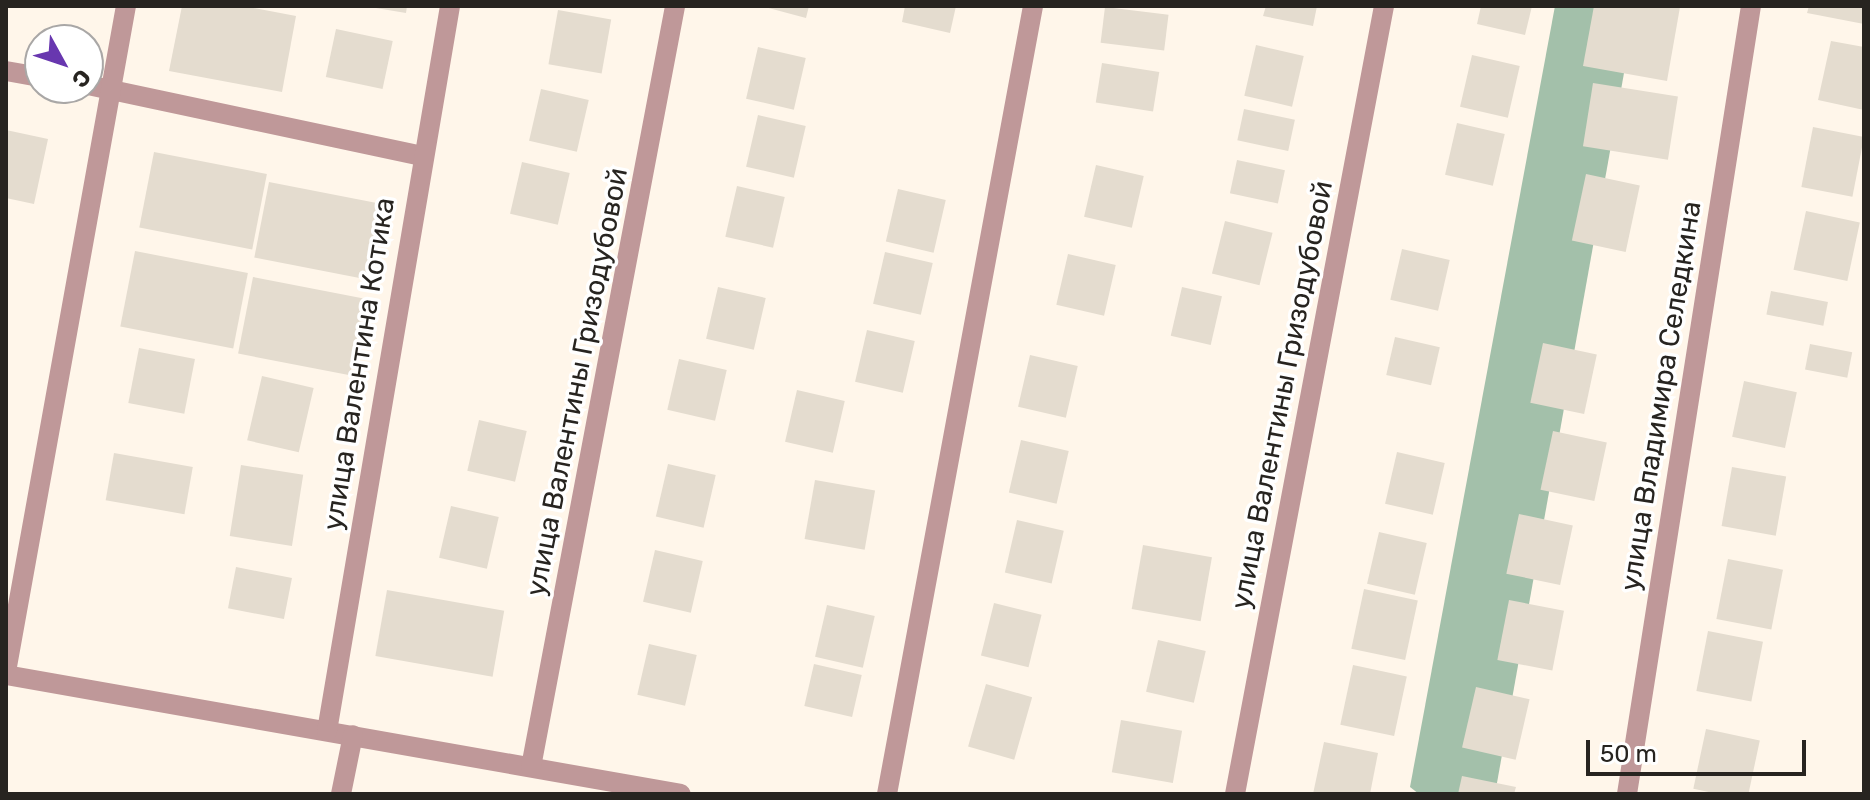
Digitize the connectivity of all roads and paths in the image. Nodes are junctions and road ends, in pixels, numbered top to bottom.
1 (126, 6) edge
2 (450, 6) edge
3 (675, 6) edge
4 (1033, 6) edge
5 (1384, 6) edge
6 (1751, 6) edge
7 (104, 88) edge
8 (110, 89) junction
9 (422, 156) junction
10 (6, 673) edge
11 (327, 731) junction
12 (353, 735) junction
13 (531, 767) junction
14 (341, 794) edge
15 (681, 794) edge
16 (887, 794) edge
17 (1235, 794) edge
18 (1627, 794) edge

1 - 8 street
2 - 9 street, улица Валентина Котика
3 - 13 street, улица Валентины Гризодубовой
4 - 16 street
5 - 17 street, улица Валентины Гризодубовой
6 - 18 street, улица Владимира Селедкина
7 - 8 street
8 - 9 street
8 - 10 street
9 - 11 street, улица Валентина Котика
10 - 11 street
11 - 12 street
12 - 13 street
12 - 14 street
13 - 15 street

